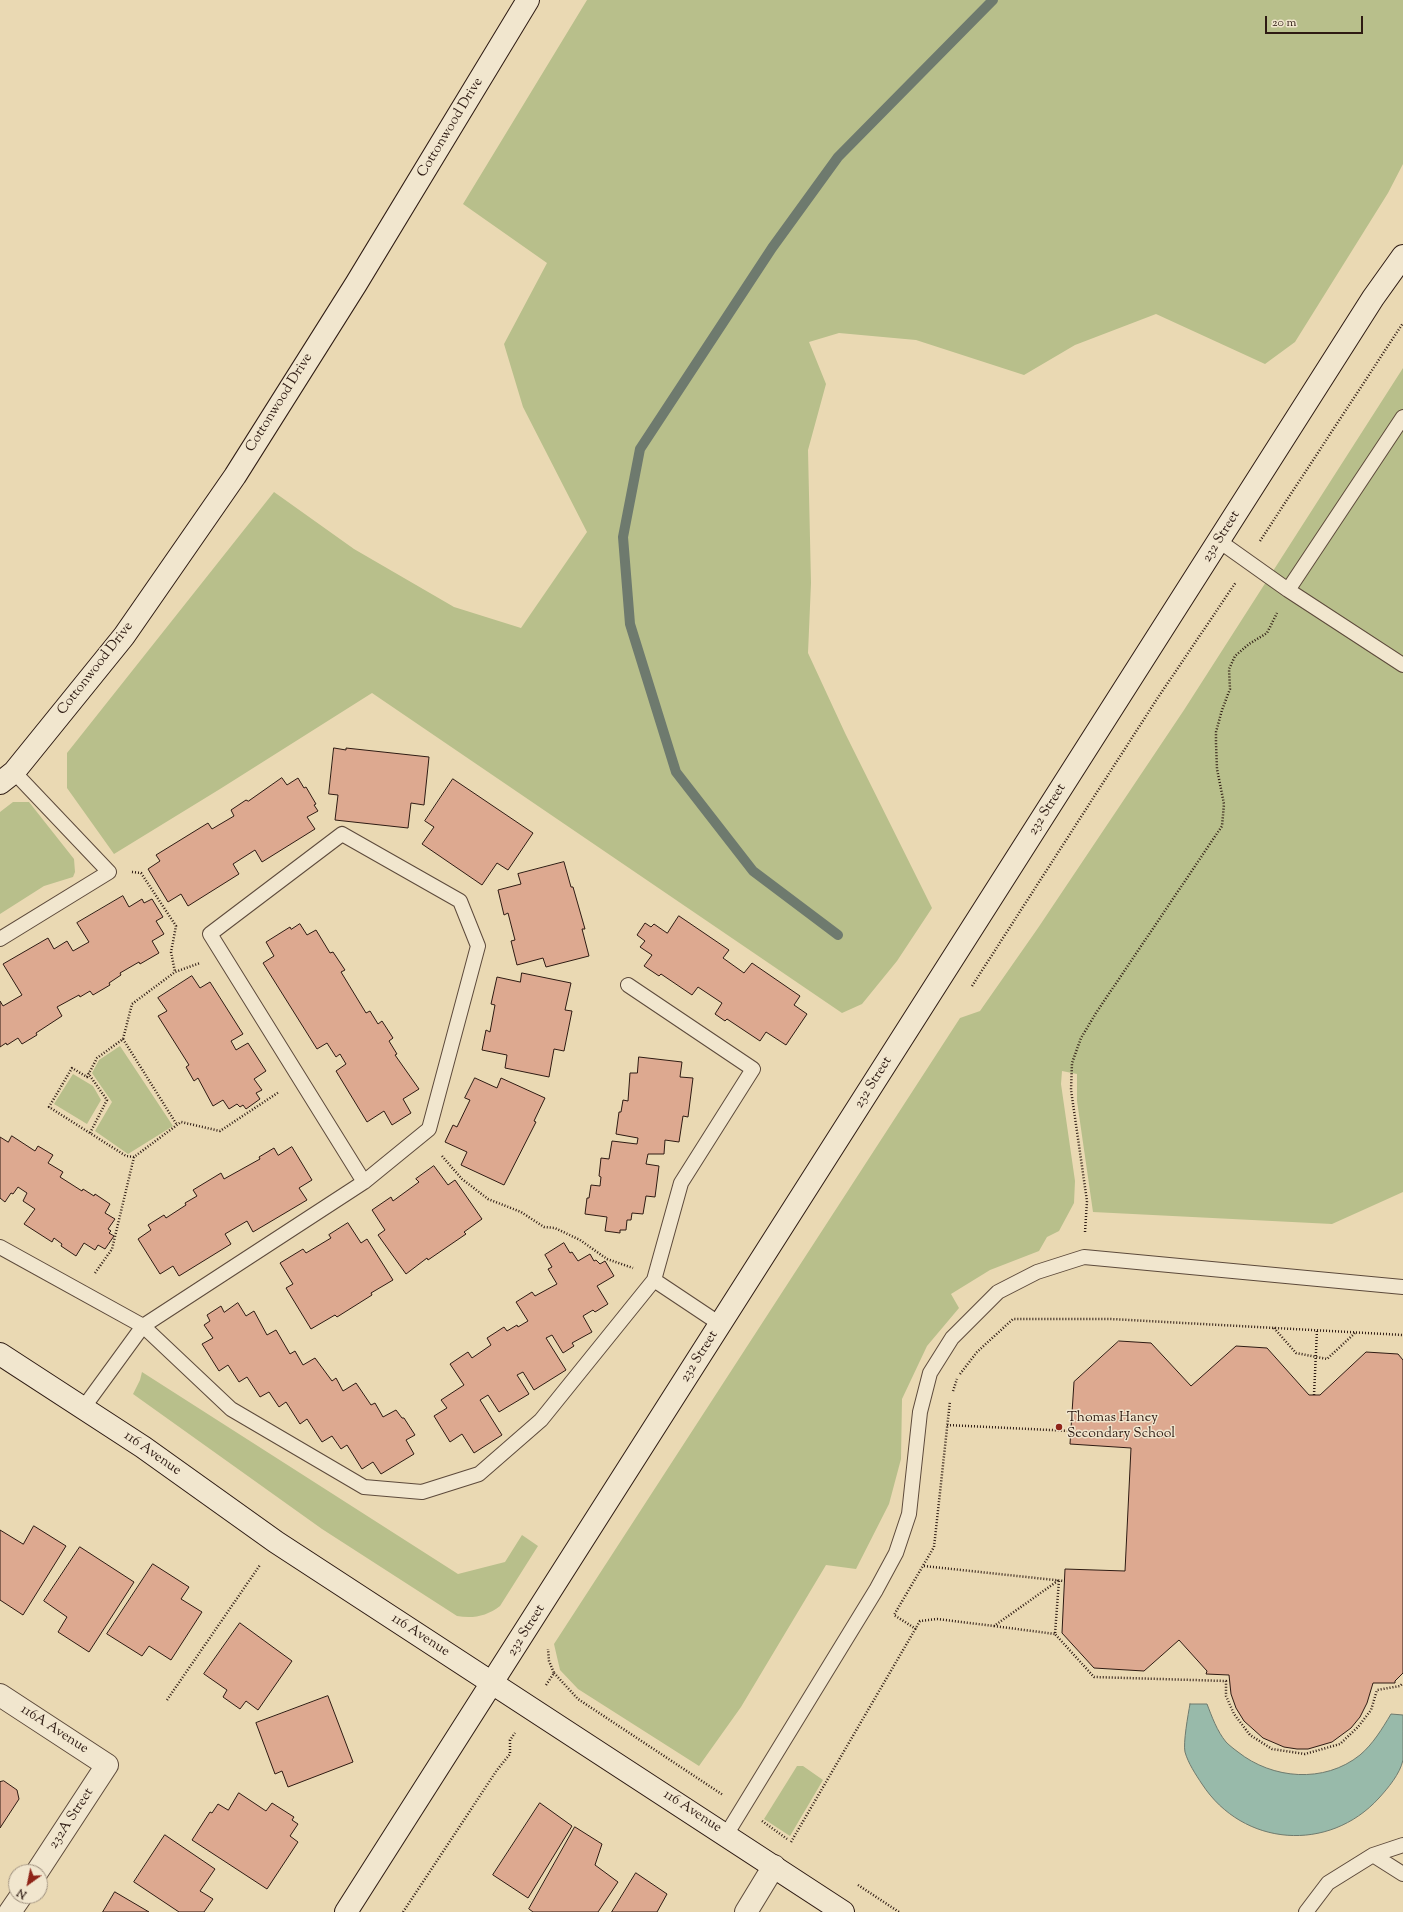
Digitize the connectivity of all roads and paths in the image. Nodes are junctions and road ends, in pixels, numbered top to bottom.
1 (528, 0) edge
2 (1403, 256) edge
3 (1403, 323) edge
4 (1403, 417) edge
5 (1220, 541) junction
6 (1257, 546) dead end
7 (1288, 590) junction
8 (1403, 665) edge
9 (7, 778) edge
10 (127, 871) dead end
11 (0, 939) edge
12 (205, 962) dead end
13 (175, 972) junction
14 (628, 985) dead end
15 (123, 1039) junction
16 (88, 1073) junction
17 (283, 1090) dead end
18 (177, 1125) junction
19 (90, 1133) junction
20 (442, 1156) dead end
21 (134, 1157) junction
22 (364, 1182) junction
23 (0, 1247) edge
24 (1084, 1257) junction
25 (635, 1269) dead end
26 (95, 1273) dead end
27 (654, 1280) junction
28 (1403, 1287) edge
29 (720, 1324) junction
30 (143, 1326) junction
31 (1274, 1328) junction
32 (1317, 1330) junction
33 (1357, 1332) junction
34 (1403, 1335) edge
35 (0, 1354) edge
36 (1316, 1357) junction
37 (1314, 1395) dead end
38 (84, 1408) junction
39 (947, 1425) junction
40 (1071, 1431) dead end
41 (276, 1542) junction
42 (923, 1566) junction
43 (1059, 1580) junction
44 (1064, 1581) dead end
45 (994, 1626) junction
46 (916, 1629) junction
47 (1055, 1634) junction
48 (550, 1643) dead end
49 (493, 1683) junction
50 (548, 1683) dead end
51 (1403, 1683) edge
52 (0, 1695) edge
53 (167, 1700) dead end
54 (510, 1740) dead end
55 (107, 1765) joint
56 (726, 1835) junction
57 (791, 1842) dead end
58 (1403, 1845) edge
59 (1373, 1856) junction
60 (42, 1864) edge
61 (774, 1866) junction
62 (1403, 1874) edge
63 (346, 1912) edge
64 (403, 1912) edge
65 (746, 1912) edge
66 (843, 1912) edge
67 (1306, 1912) edge

1 - 9 street, Cottonwood Drive
2 - 5 street, 232 Street
3 - 6 path
4 - 7 lane
5 - 7 lane
5 - 29 street, 232 Street
7 - 8 lane
7 - 24 path
9 - 11 lane
10 - 13 path
12 - 13 path
13 - 15 path
14 - 27 lane
15 - 16 path
15 - 18 path
16 - 19 path
16 - 19 path
17 - 18 path
18 - 21 path
19 - 21 path
20 - 25 path
21 - 26 path
22 - 22 lane
22 - 30 lane
23 - 30 lane
24 - 28 lane
24 - 56 lane
27 - 29 lane
27 - 30 lane
29 - 49 street, 232 Street
30 - 38 lane
31 - 32 path
31 - 36 path
31 - 39 path
32 - 33 path
32 - 36 path
33 - 34 path
33 - 36 path
35 - 38 street, 116 Avenue
36 - 37 path
38 - 41 street, 116 Avenue
39 - 40 path
39 - 42 path
41 - 49 street, 116 Avenue
41 - 53 path
42 - 43 path
42 - 46 path
43 - 44 path
43 - 45 path
43 - 47 path
45 - 46 path
45 - 47 path
46 - 57 path
47 - 51 path
48 - 50 path
49 - 56 street, 116 Avenue
49 - 63 street, 232 Street
52 - 55 street, 116A Avenue
54 - 64 path
55 - 60 street, 232A Street
56 - 61 street, 116 Avenue
58 - 59 lane
59 - 62 lane
59 - 67 lane
61 - 65 street
61 - 66 street, 116 Avenue

